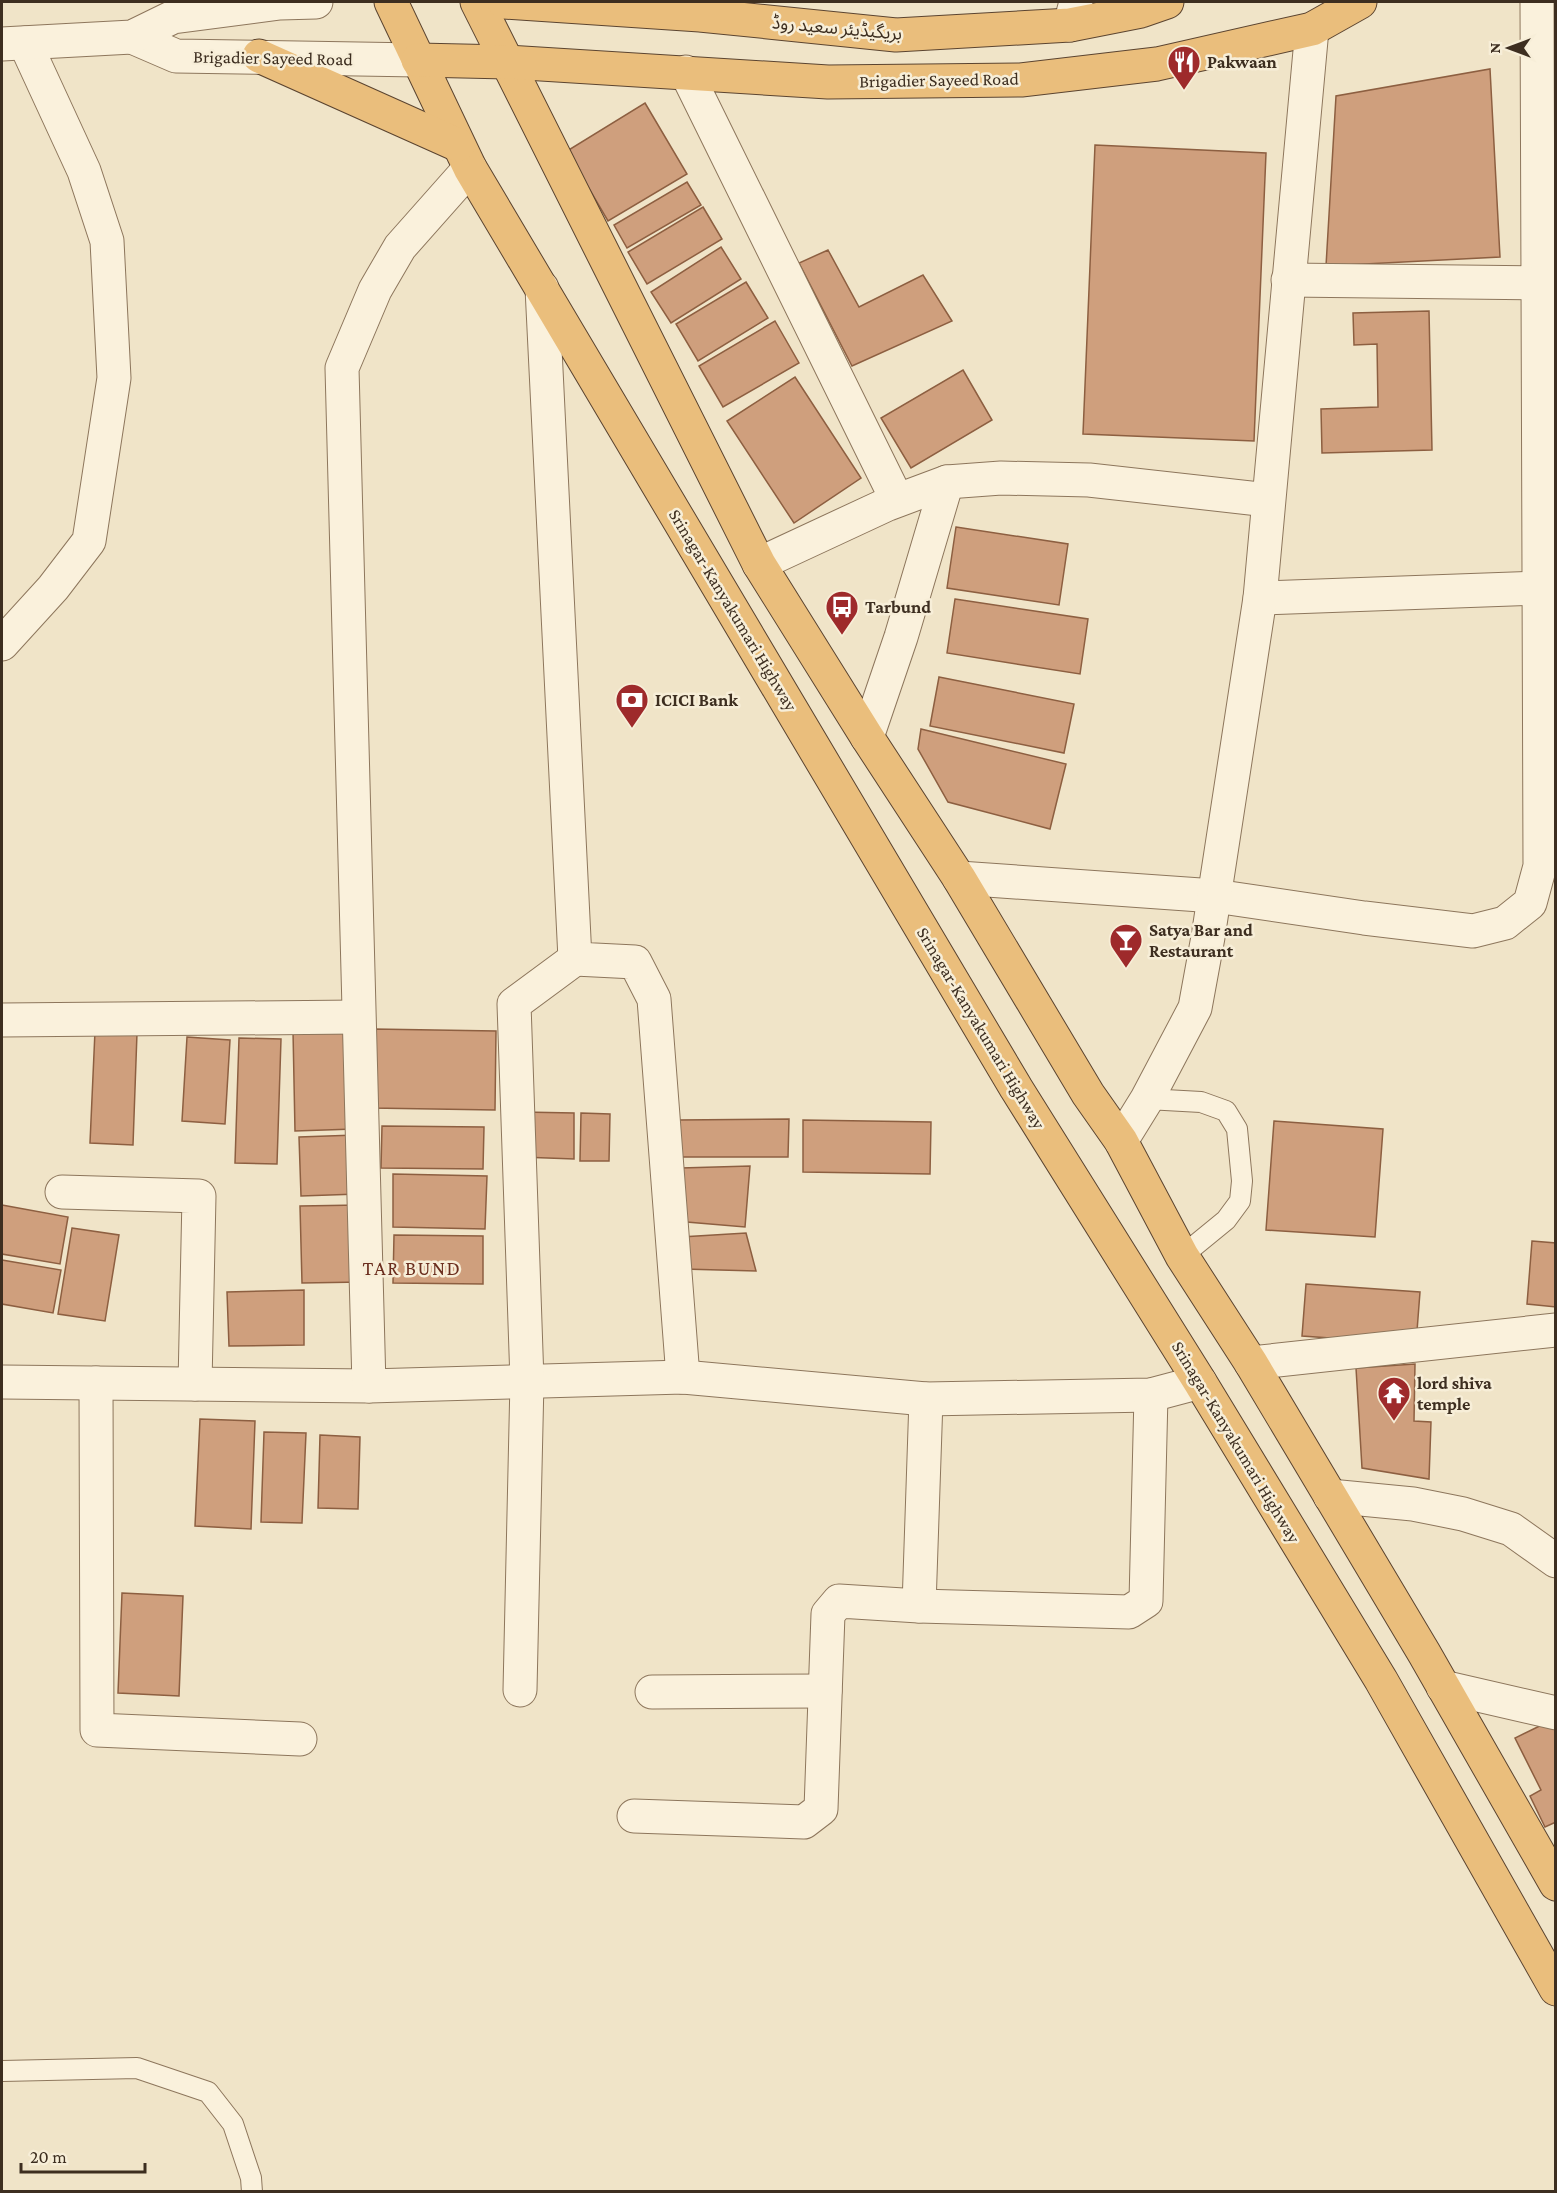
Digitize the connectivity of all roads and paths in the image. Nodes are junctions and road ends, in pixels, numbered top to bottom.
1 (281, 2) edge
2 (316, 2) edge
3 (390, 2) edge
4 (477, 2) edge
5 (504, 2) edge
6 (1167, 2) edge
7 (1360, 2) edge
8 (1537, 2) edge
9 (697, 6) edge
10 (1073, 13) edge
11 (1312, 29) junction
12 (132, 37) junction
13 (13, 43) edge
14 (259, 56) junction
15 (418, 60) junction
16 (507, 62) junction
17 (686, 72) junction
18 (464, 156) junction
19 (1288, 280) junction
20 (1538, 283) junction
21 (542, 288) junction
22 (947, 482) junction
23 (897, 500) junction
24 (1269, 500) junction
25 (759, 564) junction
26 (1539, 588) junction
27 (1260, 598) junction
28 (2, 644) edge
29 (867, 737) junction
30 (959, 878) junction
31 (1215, 896) junction
32 (575, 959) junction
33 (358, 1017) junction
34 (2, 1020) edge
35 (1147, 1099) junction
36 (1121, 1141) junction
37 (62, 1192) dead end
38 (1182, 1256) junction
39 (1556, 1330) edge
40 (1251, 1363) junction
41 (683, 1377) junction
42 (527, 1381) junction
43 (2, 1382) edge
44 (1200, 1382) junction
45 (96, 1383) junction
46 (195, 1384) junction
47 (369, 1386) junction
48 (1151, 1395) junction
49 (926, 1399) junction
50 (1330, 1496) junction
51 (1556, 1561) edge
52 (919, 1606) junction
53 (1443, 1687) junction
54 (520, 1690) dead end
55 (825, 1691) junction
56 (652, 1692) dead end
57 (1556, 1713) edge
58 (300, 1739) dead end
59 (634, 1816) dead end
60 (1556, 1884) edge
61 (1556, 1989) edge
62 (2, 2071) edge
63 (252, 2192) edge

1 - 2 street, Brigadier Sayeed Road
1 - 12 street, Brigadier Sayeed Road
3 - 15 highway, Srinagar-Kanyakumari Highway
4 - 16 highway
5 - 9 highway, بریگیڈیئر سعید روڈ
6 - 10 highway, بریگیڈیئر سعید روڈ
7 - 11 highway, Brigadier Sayeed Road
8 - 20 street
9 - 10 highway, بریگیڈیئر سعید روڈ
11 - 17 highway, Brigadier Sayeed Road
11 - 19 street
12 - 13 street, Brigadier Sayeed Road
12 - 14 street, Brigadier Sayeed Road
13 - 28 street
14 - 15 street, Brigadier Sayeed Road
14 - 18 highway
15 - 16 highway, Brigadier Sayeed Road
15 - 18 highway, Srinagar-Kanyakumari Highway
16 - 17 highway, Brigadier Sayeed Road
16 - 25 highway
17 - 23 street
18 - 21 highway, Srinagar-Kanyakumari Highway
18 - 33 street
19 - 20 street
19 - 24 street
20 - 26 street
21 - 32 street
21 - 44 highway, Srinagar-Kanyakumari Highway
22 - 23 street
22 - 24 street
22 - 29 street
23 - 25 street
24 - 27 street
25 - 29 highway
26 - 27 street
26 - 31 street
27 - 31 street
29 - 30 highway
30 - 31 street
30 - 36 highway
31 - 35 street
32 - 41 street
32 - 42 street
33 - 34 street
33 - 47 street
35 - 36 street
35 - 38 lane
36 - 38 highway
37 - 46 street
38 - 40 highway
39 - 40 street
40 - 50 highway
41 - 42 street
41 - 49 street
42 - 47 street
42 - 54 street
43 - 45 street
44 - 48 street
44 - 61 highway, Srinagar-Kanyakumari Highway
45 - 46 street
45 - 58 street
46 - 47 street
48 - 49 street
48 - 52 street
49 - 52 street
50 - 51 street
50 - 53 highway
52 - 55 street
53 - 57 street
53 - 60 highway
55 - 56 street
55 - 59 street
62 - 63 lane

